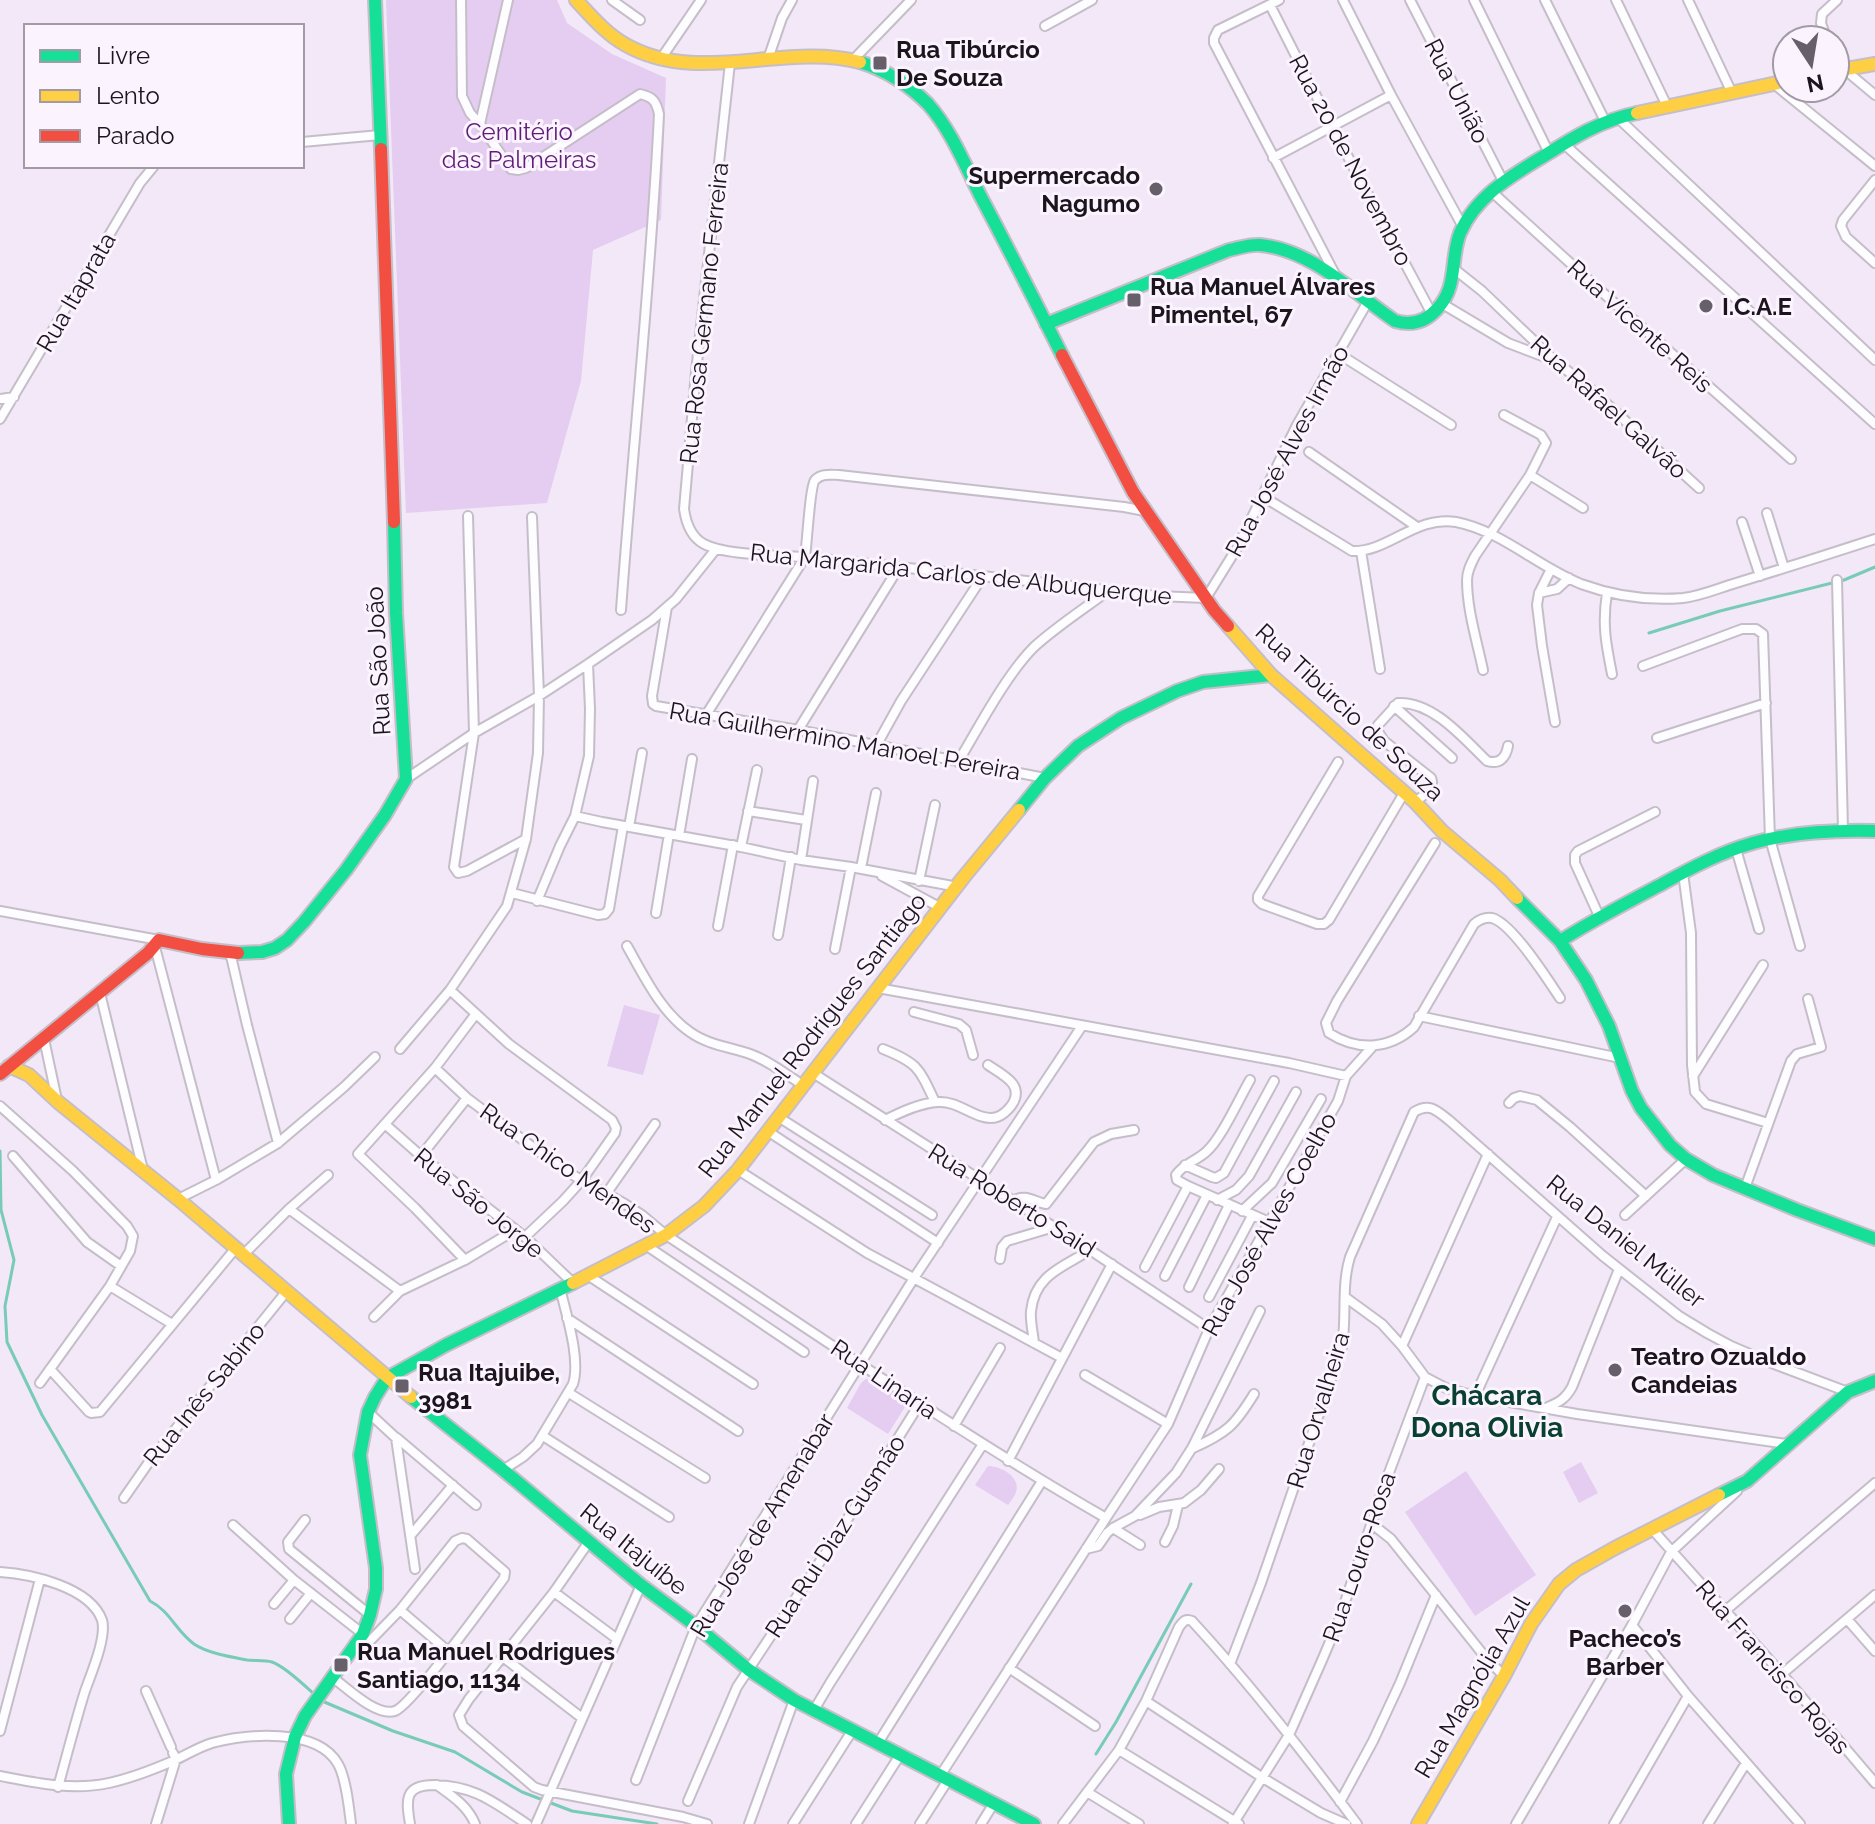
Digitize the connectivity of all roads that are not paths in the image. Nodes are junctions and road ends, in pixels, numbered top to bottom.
1 (375, 0) edge
2 (461, 0) edge
3 (508, 0) edge
4 (576, 0) edge
5 (612, 0) edge
6 (701, 0) edge
7 (792, 0) edge
8 (911, 0) edge
9 (1092, 0) edge
10 (1343, 0) edge
11 (1410, 0) edge
12 (1474, 0) edge
13 (1545, 0) edge
14 (1616, 0) edge
15 (1688, 0) edge
16 (1837, 0) edge
17 (1275, 2) edge
18 (640, 20) dead end
19 (1821, 24) edge
20 (1045, 26) dead end
21 (768, 59) junction
22 (660, 60) junction
23 (853, 60) junction
24 (730, 63) junction
25 (1875, 64) edge
26 (1851, 68) edge
27 (1851, 78) edge
28 (1771, 84) edge
29 (1732, 93) junction
30 (1391, 95) junction
31 (1875, 95) edge
32 (1806, 104) edge
33 (1667, 106) junction
34 (1611, 119) junction
35 (480, 124) junction
36 (1332, 127) junction
37 (380, 135) junction
38 (304, 142) edge
39 (1564, 144) junction
40 (1549, 153) junction
41 (1273, 158) junction
42 (1875, 166) edge
43 (152, 168) edge
44 (1875, 180) edge
45 (1503, 181) junction
46 (1491, 191) junction
47 (1463, 227) junction
48 (1875, 263) edge
49 (1453, 268) junction
50 (1338, 280) junction
51 (1367, 303) junction
52 (1441, 303) junction
53 (1432, 314) junction
54 (1046, 324) junction
55 (1519, 325) junction
56 (1508, 343) junction
57 (1339, 354) junction
58 (1875, 360) edge
59 (1556, 362) junction
60 (14, 397) junction
61 (0, 399) edge
62 (1504, 415) dead end
63 (0, 419) edge
64 (1871, 421) edge
65 (1451, 425) dead end
66 (1309, 452) dead end
67 (1791, 459) dead end
68 (1530, 475) junction
69 (1699, 488) dead end
70 (1262, 496) junction
71 (1583, 508) dead end
72 (1145, 511) junction
73 (1767, 513) dead end
74 (468, 516) dead end
75 (532, 517) dead end
76 (1742, 522) dead end
77 (1417, 527) junction
78 (1491, 535) junction
79 (1875, 539) edge
80 (716, 549) junction
81 (1361, 551) junction
82 (805, 557) junction
83 (899, 567) junction
84 (1784, 568) junction
85 (1551, 569) junction
86 (983, 576) junction
87 (1760, 576) junction
88 (1569, 578) junction
89 (1837, 580) dead end
90 (1109, 590) junction
91 (1539, 593) junction
92 (1607, 593) junction
93 (1206, 598) junction
94 (667, 607) junction
95 (621, 610) dead end
96 (588, 664) junction
97 (1643, 666) dead end
98 (1380, 669) dead end
99 (1483, 670) dead end
100 (1612, 674) dead end
101 (1271, 675) junction
102 (539, 696) junction
103 (1766, 703) junction
104 (1394, 706) junction
105 (706, 715) junction
106 (1555, 722) dead end
107 (798, 730) junction
108 (474, 733) junction
109 (1657, 738) dead end
110 (876, 746) junction
111 (1508, 746) dead end
112 (642, 753) dead end
113 (1452, 758) dead end
114 (692, 759) dead end
115 (958, 762) junction
116 (1338, 762) dead end
117 (757, 770) dead end
118 (1045, 778) junction
119 (406, 779) junction
120 (813, 781) dead end
121 (876, 793) dead end
122 (1404, 793) junction
123 (1415, 802) junction
124 (935, 805) dead end
125 (748, 811) junction
126 (1655, 812) dead end
127 (575, 816) junction
128 (806, 820) junction
129 (626, 827) junction
130 (1843, 830) junction
131 (1875, 831) edge
132 (669, 834) junction
133 (679, 836) junction
134 (526, 839) junction
135 (1770, 839) junction
136 (1435, 843) dead end
137 (737, 846) junction
138 (1736, 849) junction
139 (791, 857) junction
140 (801, 860) junction
141 (856, 868) junction
142 (872, 871) junction
143 (1683, 873) junction
144 (919, 881) junction
145 (958, 887) junction
146 (512, 893) junction
147 (537, 901) junction
148 (941, 908) junction
149 (0, 911) edge
150 (656, 913) dead end
151 (1599, 916) junction
152 (718, 926) dead end
153 (1759, 929) dead end
154 (778, 935) dead end
155 (1560, 941) junction
156 (157, 943) junction
157 (627, 946) dead end
158 (1800, 946) dead end
159 (835, 949) dead end
160 (230, 952) junction
161 (1763, 965) dead end
162 (878, 988) junction
163 (450, 990) junction
164 (100, 993) junction
165 (1560, 998) dead end
166 (1808, 999) dead end
167 (964, 1004) junction
168 (914, 1012) dead end
169 (475, 1015) junction
170 (1419, 1016) junction
171 (959, 1024) junction
172 (1082, 1026) junction
173 (44, 1039) junction
174 (1373, 1046) junction
175 (400, 1049) dead end
176 (883, 1049) dead end
177 (25, 1053) junction
178 (973, 1055) dead end
179 (375, 1057) dead end
180 (1620, 1058) junction
181 (988, 1065) dead end
182 (435, 1068) junction
183 (5, 1070) edge
184 (813, 1073) junction
185 (29, 1075) junction
186 (1346, 1076) junction
187 (1692, 1078) junction
188 (1250, 1080) dead end
189 (1274, 1081) dead end
190 (804, 1086) junction
191 (1296, 1092) dead end
192 (467, 1098) junction
193 (1321, 1099) dead end
194 (58, 1102) junction
195 (935, 1102) junction
196 (1509, 1103) dead end
197 (0, 1106) edge
198 (1414, 1112) joint
199 (780, 1118) junction
200 (885, 1120) junction
201 (1768, 1123) junction
202 (655, 1124) dead end
203 (386, 1125) junction
204 (1134, 1130) dead end
205 (769, 1132) junction
206 (278, 1143) junction
207 (1488, 1154) junction
208 (13, 1156) dead end
209 (421, 1156) junction
210 (1686, 1159) junction
211 (1185, 1165) junction
212 (143, 1170) junction
213 (738, 1170) junction
214 (328, 1175) dead end
215 (216, 1180) junction
216 (582, 1180) junction
217 (979, 1180) junction
218 (1188, 1186) junction
219 (1745, 1188) junction
220 (606, 1194) junction
221 (1207, 1195) junction
222 (1646, 1196) junction
223 (178, 1199) junction
224 (1217, 1200) junction
225 (1013, 1201) junction
226 (1229, 1205) junction
227 (289, 1209) junction
228 (1242, 1211) junction
229 (932, 1215) dead end
230 (1625, 1215) dead end
231 (1252, 1216) junction
232 (1557, 1217) junction
233 (1269, 1222) junction
234 (1054, 1227) junction
235 (515, 1230) junction
236 (666, 1235) junction
237 (525, 1237) junction
238 (1875, 1239) edge
239 (938, 1243) junction
240 (647, 1246) junction
241 (1090, 1250) junction
242 (239, 1252) junction
243 (1000, 1259) dead end
244 (465, 1260) junction
245 (1112, 1264) junction
246 (121, 1266) junction
247 (1145, 1267) dead end
248 (1619, 1269) junction
249 (589, 1276) junction
250 (1165, 1276) dead end
251 (914, 1278) junction
252 (566, 1285) junction
253 (110, 1286) junction
254 (1189, 1287) dead end
255 (400, 1291) junction
256 (286, 1292) junction
257 (1209, 1297) dead end
258 (1345, 1297) junction
259 (1260, 1311) dead end
260 (374, 1317) dead end
261 (567, 1318) junction
262 (172, 1324) junction
263 (1209, 1329) junction
264 (1034, 1343) junction
265 (1402, 1346) junction
266 (1000, 1348) dead end
267 (804, 1352) dead end
268 (1062, 1358) junction
269 (861, 1363) junction
270 (50, 1369) junction
271 (1085, 1375) dead end
272 (1425, 1377) junction
273 (387, 1378) junction
274 (1875, 1381) edge
275 (40, 1383) dead end
276 (753, 1384) dead end
277 (1848, 1392) junction
278 (569, 1393) junction
279 (1254, 1394) dead end
280 (1475, 1396) junction
281 (920, 1403) junction
282 (1547, 1407) junction
283 (368, 1412) junction
284 (1168, 1424) junction
285 (954, 1426) junction
286 (738, 1431) dead end
287 (543, 1436) junction
288 (396, 1438) junction
289 (983, 1444) junction
290 (1787, 1444) junction
291 (1192, 1448) junction
292 (1008, 1461) junction
293 (1219, 1469) dead end
294 (503, 1470) junction
295 (705, 1478) dead end
296 (1042, 1481) junction
297 (1747, 1481) junction
298 (1875, 1483) edge
299 (453, 1485) junction
300 (124, 1498) dead end
301 (476, 1505) dead end
302 (1178, 1505) junction
303 (1135, 1516) junction
304 (669, 1517) dead end
305 (1106, 1518) junction
306 (305, 1520) dead end
307 (1372, 1524) junction
308 (233, 1525) dead end
309 (1113, 1528) junction
310 (1652, 1529) junction
311 (411, 1535) junction
312 (1165, 1542) dead end
313 (588, 1543) junction
314 (1140, 1545) dead end
315 (1086, 1549) junction
316 (1671, 1552) junction
317 (415, 1569) dead end
318 (0, 1572) edge
319 (40, 1579) junction
320 (294, 1580) junction
321 (641, 1585) junction
322 (554, 1592) junction
323 (311, 1593) junction
324 (1436, 1595) junction
325 (1875, 1595) edge
326 (274, 1604) dead end
327 (400, 1610) junction
328 (1725, 1611) junction
329 (370, 1615) junction
330 (290, 1619) dead end
331 (1847, 1619) junction
332 (1632, 1625) junction
333 (696, 1626) junction
334 (360, 1639) junction
335 (617, 1639) junction
336 (448, 1651) junction
337 (1875, 1651) edge
338 (503, 1657) junction
339 (1230, 1664) junction
340 (1009, 1668) junction
341 (749, 1670) junction
342 (1782, 1674) junction
343 (1504, 1676) junction
344 (329, 1680) junction
345 (146, 1691) dead end
346 (1688, 1696) junction
347 (794, 1700) junction
348 (1146, 1701) junction
349 (814, 1710) junction
350 (582, 1718) junction
351 (1095, 1726) dead end
352 (0, 1731) edge
353 (852, 1731) junction
354 (1289, 1735) junction
355 (295, 1737) junction
356 (878, 1743) junction
357 (1119, 1750) junction
358 (173, 1753) junction
359 (900, 1755) junction
360 (1746, 1763) junction
361 (0, 1776) edge
362 (944, 1778) junction
363 (1263, 1778) junction
364 (636, 1780) dead end
365 (1875, 1783) edge
366 (437, 1785) junction
367 (58, 1787) junction
368 (1087, 1792) junction
369 (549, 1795) junction
370 (688, 1801) dead end
371 (1340, 1802) junction
372 (994, 1803) junction
373 (1236, 1823) edge
374 (156, 1824) edge
375 (289, 1824) edge
376 (351, 1824) edge
377 (410, 1824) edge
378 (475, 1824) edge
379 (527, 1824) edge
380 (536, 1824) edge
381 (707, 1824) edge
382 (749, 1824) edge
383 (793, 1824) edge
384 (856, 1824) edge
385 (920, 1824) edge
386 (981, 1824) edge
387 (1034, 1824) edge
388 (1063, 1824) edge
389 (1139, 1824) edge
390 (1346, 1824) edge
391 (1357, 1824) edge
392 (1418, 1824) edge
393 (1516, 1824) edge
394 (1614, 1824) edge
395 (1708, 1824) edge
396 (1800, 1824) edge

1 - 37 main road, Rua São João
2 - 35 street
3 - 35 street
4 - 22 main road, Rua Tibúrcio de Souza
5 - 18 street
6 - 22 street
7 - 21 street
8 - 23 street
9 - 20 street
10 - 30 street
11 - 45 street, Rua União
12 - 40 street
13 - 34 street
14 - 33 street
15 - 29 street
16 - 19 street
17 - 36 street, Rua 20 de Novembro
17 - 41 street
21 - 23 main road, Rua Tibúrcio de Souza
21 - 24 main road, Rua Tibúrcio de Souza
22 - 24 main road, Rua Tibúrcio de Souza
23 - 54 main road, Rua Tibúrcio de Souza
24 - 80 street, Rua Rosa Germano Ferreira
25 - 26 main road
27 - 31 street
28 - 29 main road
29 - 33 main road
30 - 36 street
30 - 47 street
32 - 42 street
33 - 34 main road
34 - 39 main road
34 - 58 street
35 - 95 street
36 - 41 street
36 - 53 street, Rua 20 de Novembro
37 - 38 street
37 - 119 main road, Rua São João
39 - 40 main road
39 - 64 street
40 - 45 main road
41 - 50 street
43 - 60 street, Rua Itaprata
44 - 48 street
45 - 46 main road
46 - 47 main road
46 - 67 street, Rua Vicente Reis
47 - 49 main road
49 - 52 main road
49 - 55 street, Rua Rafael Galvão
50 - 51 main road
50 - 54 main road
51 - 53 main road
51 - 57 street, Rua José Alves Irmão
52 - 53 main road
52 - 56 street
54 - 72 main road, Rua Tibúrcio de Souza
55 - 56 street, Rua Rafael Galvão
55 - 59 street, Rua Rafael Galvão
56 - 59 street
57 - 65 street
57 - 70 street, Rua José Alves Irmão
59 - 69 street, Rua Rafael Galvão
60 - 61 street
60 - 63 street, Rua Itaprata
62 - 68 street
66 - 77 street
68 - 71 street
68 - 78 street
70 - 81 street
70 - 93 street, Rua José Alves Irmão
72 - 82 street
72 - 93 main road, Rua Tibúrcio de Souza
73 - 84 street
74 - 108 street
75 - 102 street
76 - 87 street
77 - 78 street
77 - 81 street
78 - 85 street
78 - 99 street
79 - 84 street
80 - 82 street, Rua Margarida Carlos de Albuquerque
80 - 94 street
81 - 98 street
82 - 83 street, Rua Margarida Carlos de Albuquerque
82 - 105 street
83 - 86 street, Rua Margarida Carlos de Albuquerque
83 - 107 street
84 - 87 street
85 - 88 street
85 - 91 street
86 - 90 street, Rua Margarida Carlos de Albuquerque
86 - 110 street
87 - 92 street
88 - 91 street
88 - 92 street
89 - 130 street
90 - 93 street, Rua Margarida Carlos de Albuquerque
90 - 115 street
91 - 106 street
92 - 100 street
93 - 101 main road, Rua Tibúrcio de Souza
94 - 96 street
94 - 105 street, Rua Guilhermino Manoel Pereira
96 - 102 street
96 - 127 street
97 - 103 street
101 - 118 main road, Rua Manuel Rodrigues Santiago
101 - 122 main road, Rua Tibúrcio de Souza
102 - 108 street
102 - 134 street
103 - 109 street
103 - 135 street
104 - 111 street
104 - 113 street
104 - 123 street
105 - 107 street, Rua Guilhermino Manoel Pereira
107 - 110 street, Rua Guilhermino Manoel Pereira
108 - 119 street
108 - 134 street
110 - 115 street, Rua Guilhermino Manoel Pereira
112 - 129 street
114 - 133 street
115 - 118 street, Rua Guilhermino Manoel Pereira
116 - 122 street
117 - 125 street
118 - 145 main road, Rua Manuel Rodrigues Santiago
119 - 160 main road
120 - 128 street
121 - 141 street
122 - 123 main road, Rua Tibúrcio de Souza
123 - 155 main road, Rua Tibúrcio de Souza
124 - 144 street
125 - 128 street
125 - 137 street
126 - 151 street
127 - 129 street
127 - 147 street
128 - 140 street
129 - 132 street
129 - 147 street
130 - 131 main road
130 - 135 main road
132 - 133 street
132 - 150 street
133 - 137 street
134 - 146 street
135 - 138 main road
135 - 158 street
136 - 174 street
137 - 139 street
137 - 152 street
138 - 143 main road
138 - 153 street
139 - 140 street
139 - 154 street
140 - 141 street
141 - 142 street
141 - 159 street
142 - 144 street
142 - 148 street
143 - 151 main road
143 - 187 street
144 - 145 street
145 - 148 main road, Rua Manuel Rodrigues Santiago
146 - 147 street
146 - 163 street
148 - 162 main road, Rua Manuel Rodrigues Santiago
149 - 156 street
151 - 155 main road
155 - 180 main road, Rua Tibúrcio de Souza
156 - 160 main road
156 - 164 main road
156 - 215 street
157 - 190 street
160 - 206 street
161 - 187 street
162 - 167 street
162 - 184 main road, Rua Manuel Rodrigues Santiago
163 - 169 street
163 - 175 street
164 - 173 main road
164 - 212 street
165 - 170 street
166 - 201 street
167 - 171 street
167 - 172 street
168 - 171 street
169 - 182 street
169 - 216 street
170 - 174 street
170 - 180 street
171 - 178 street
172 - 186 street
172 - 217 street, Rua José de Amenabar
173 - 177 main road
173 - 194 street
174 - 186 street
176 - 195 street
177 - 183 main road
177 - 185 main road
179 - 206 street
180 - 210 main road, Rua Tibúrcio de Souza
181 - 195 street
182 - 192 street, Rua Chico Mendes
182 - 203 street
183 - 185 main road, Rua Itajuíbe
184 - 190 main road, Rua Manuel Rodrigues Santiago
184 - 200 street, Rua Roberto Said
185 - 194 main road, Rua Itajuíbe
186 - 233 street, Rua José Alves Coelho
187 - 201 street
188 - 211 street
189 - 211 street
190 - 199 main road, Rua Manuel Rodrigues Santiago
191 - 224 street
192 - 209 street
192 - 216 street, Rua Chico Mendes
193 - 228 street
194 - 212 main road, Rua Itajuíbe
195 - 200 street
196 - 222 street
197 - 246 street
198 - 207 street, Rua Daniel Müller
198 - 258 street, Rua Orvalheira
199 - 205 main road, Rua Manuel Rodrigues Santiago
199 - 229 street
200 - 217 street, Rua Roberto Said
201 - 219 street
202 - 220 street
203 - 209 street, Rua São Jorge
203 - 244 street
204 - 225 street
205 - 213 main road, Rua Manuel Rodrigues Santiago
205 - 239 street
206 - 215 street
207 - 232 street, Rua Daniel Müller
207 - 265 street
208 - 246 street
209 - 235 street, Rua São Jorge
210 - 219 main road, Rua Tibúrcio de Souza
210 - 222 street
211 - 218 street
212 - 223 main road, Rua Itajuíbe
213 - 236 main road, Rua Manuel Rodrigues Santiago
213 - 251 street
214 - 227 street
215 - 223 street
216 - 220 street, Rua Chico Mendes
216 - 237 street
217 - 225 street, Rua Roberto Said
217 - 239 street, Rua José de Amenabar
218 - 221 street
218 - 247 street
219 - 238 main road, Rua Tibúrcio de Souza
220 - 236 street, Rua Chico Mendes
221 - 224 street
221 - 250 street
222 - 230 street
223 - 242 main road, Rua Itajuíbe
224 - 226 street
225 - 234 street, Rua Roberto Said
226 - 228 street
226 - 254 street
227 - 242 street
227 - 255 street
228 - 231 street
231 - 233 street
231 - 257 street
232 - 248 street, Rua Daniel Müller
232 - 280 street
233 - 263 street, Rua José Alves Coelho
234 - 241 street, Rua Roberto Said
234 - 243 street
235 - 237 street, Rua São Jorge
235 - 244 street
236 - 240 main road, Rua Manuel Rodrigues Santiago
236 - 269 street, Rua Linaria
237 - 252 street, Rua São Jorge
239 - 251 street, Rua José de Amenabar
240 - 249 main road, Rua Manuel Rodrigues Santiago
240 - 267 street
241 - 245 street, Rua Roberto Said
241 - 264 street
242 - 256 main road, Rua Itajuíbe
242 - 262 street
244 - 255 street
245 - 263 street, Rua Roberto Said
245 - 268 street
246 - 253 street
248 - 277 street, Rua Daniel Müller
248 - 282 street
249 - 252 main road, Rua Manuel Rodrigues Santiago
249 - 276 street
251 - 264 street
251 - 269 street, Rua José de Amenabar
252 - 261 street
252 - 273 main road, Rua Manuel Rodrigues Santiago
253 - 262 street
253 - 270 street
255 - 260 street
256 - 273 main road, Rua Itajuíbe
256 - 300 street, Rua Inês Sabino
258 - 265 street
258 - 339 street, Rua Orvalheira
259 - 291 street
261 - 278 street
261 - 286 street
262 - 270 street
263 - 284 street, Rua José Alves Coelho
264 - 268 street
265 - 272 street
266 - 285 street
268 - 292 street
269 - 281 street, Rua Linaria
269 - 333 street, Rua José de Amenabar
270 - 275 street
271 - 284 street
272 - 280 street
272 - 307 street, Rua Louro-Rosa
273 - 283 main road
273 - 294 main road, Rua Itajuíbe
274 - 277 main road
277 - 290 main road, Rua Magnólia Azul
278 - 287 street
278 - 295 street
279 - 291 street
280 - 282 street
281 - 285 street, Rua Linaria
281 - 341 street, Rua Rui Diaz Gusmão
282 - 290 street
283 - 288 street
283 - 329 main road
284 - 305 street, Rua José Alves Coelho
285 - 289 street, Rua Linaria
287 - 294 street
287 - 304 street
288 - 299 street
288 - 311 street
289 - 292 street, Rua Linaria
289 - 349 street
290 - 297 main road, Rua Magnólia Azul
291 - 303 street
292 - 296 street, Rua Linaria
293 - 302 street
294 - 313 main road, Rua Itajuíbe
296 - 305 street, Rua Linaria
296 - 356 street
297 - 310 main road, Rua Magnólia Azul
297 - 316 street
298 - 328 street
299 - 301 street
299 - 311 street
302 - 303 street
302 - 312 street
303 - 309 street
305 - 315 street, Rua José Alves Coelho
306 - 329 street
307 - 324 street
307 - 354 street, Rua Louro-Rosa
308 - 320 street
309 - 314 street
309 - 315 street
310 - 316 street, Rua Francisco Rojas
310 - 343 main road, Rua Magnólia Azul
311 - 317 street
313 - 321 main road, Rua Itajuíbe
313 - 322 street
315 - 340 street, Rua José Alves Coelho
316 - 328 street, Rua Francisco Rojas
316 - 332 street
318 - 319 street
319 - 352 street
319 - 367 street
320 - 323 street
320 - 326 street
321 - 333 main road, Rua Itajuíbe
321 - 335 street
322 - 335 street
322 - 338 street
323 - 330 street
323 - 334 street
324 - 343 street
324 - 371 street
325 - 331 street
327 - 334 street
327 - 336 street
327 - 336 street
328 - 342 street, Rua Francisco Rojas
329 - 334 main road
331 - 337 street
331 - 342 street
332 - 346 street
332 - 393 street
333 - 341 main road, Rua Itajuíbe
333 - 364 street, Rua José de Amenabar
334 - 344 main road
335 - 350 street
336 - 344 street
338 - 350 street
338 - 369 street
339 - 348 street
339 - 354 street
340 - 351 street
340 - 362 street, Rua José Alves Coelho
341 - 347 main road, Rua Itajuíbe
341 - 370 street, Rua Rui Diaz Gusmão
342 - 365 street, Rua Francisco Rojas
343 - 392 main road, Rua Magnólia Azul
344 - 355 main road
345 - 358 street
346 - 360 street
346 - 394 street
347 - 349 main road, Rua Itajuíbe
347 - 382 street
348 - 357 street
348 - 363 street
349 - 353 main road, Rua Itajuíbe
350 - 369 street
353 - 356 main road, Rua Itajuíbe
353 - 383 street
354 - 363 street, Rua Louro-Rosa
354 - 371 street
355 - 358 street
355 - 375 main road
355 - 376 street
356 - 359 main road, Rua Itajuíbe
357 - 368 street
357 - 373 street
358 - 367 street
358 - 374 street
359 - 362 main road, Rua Itajuíbe
359 - 384 street
360 - 395 street
360 - 396 street
361 - 367 street
362 - 372 main road, Rua Itajuíbe
362 - 385 street, Rua José Alves Coelho
363 - 373 street, Rua Louro-Rosa
363 - 390 street
366 - 377 street
366 - 378 street
366 - 379 street
368 - 388 street
368 - 389 street
369 - 380 street
369 - 381 street
371 - 391 street
372 - 386 street
372 - 387 main road, Rua Itajuíbe

